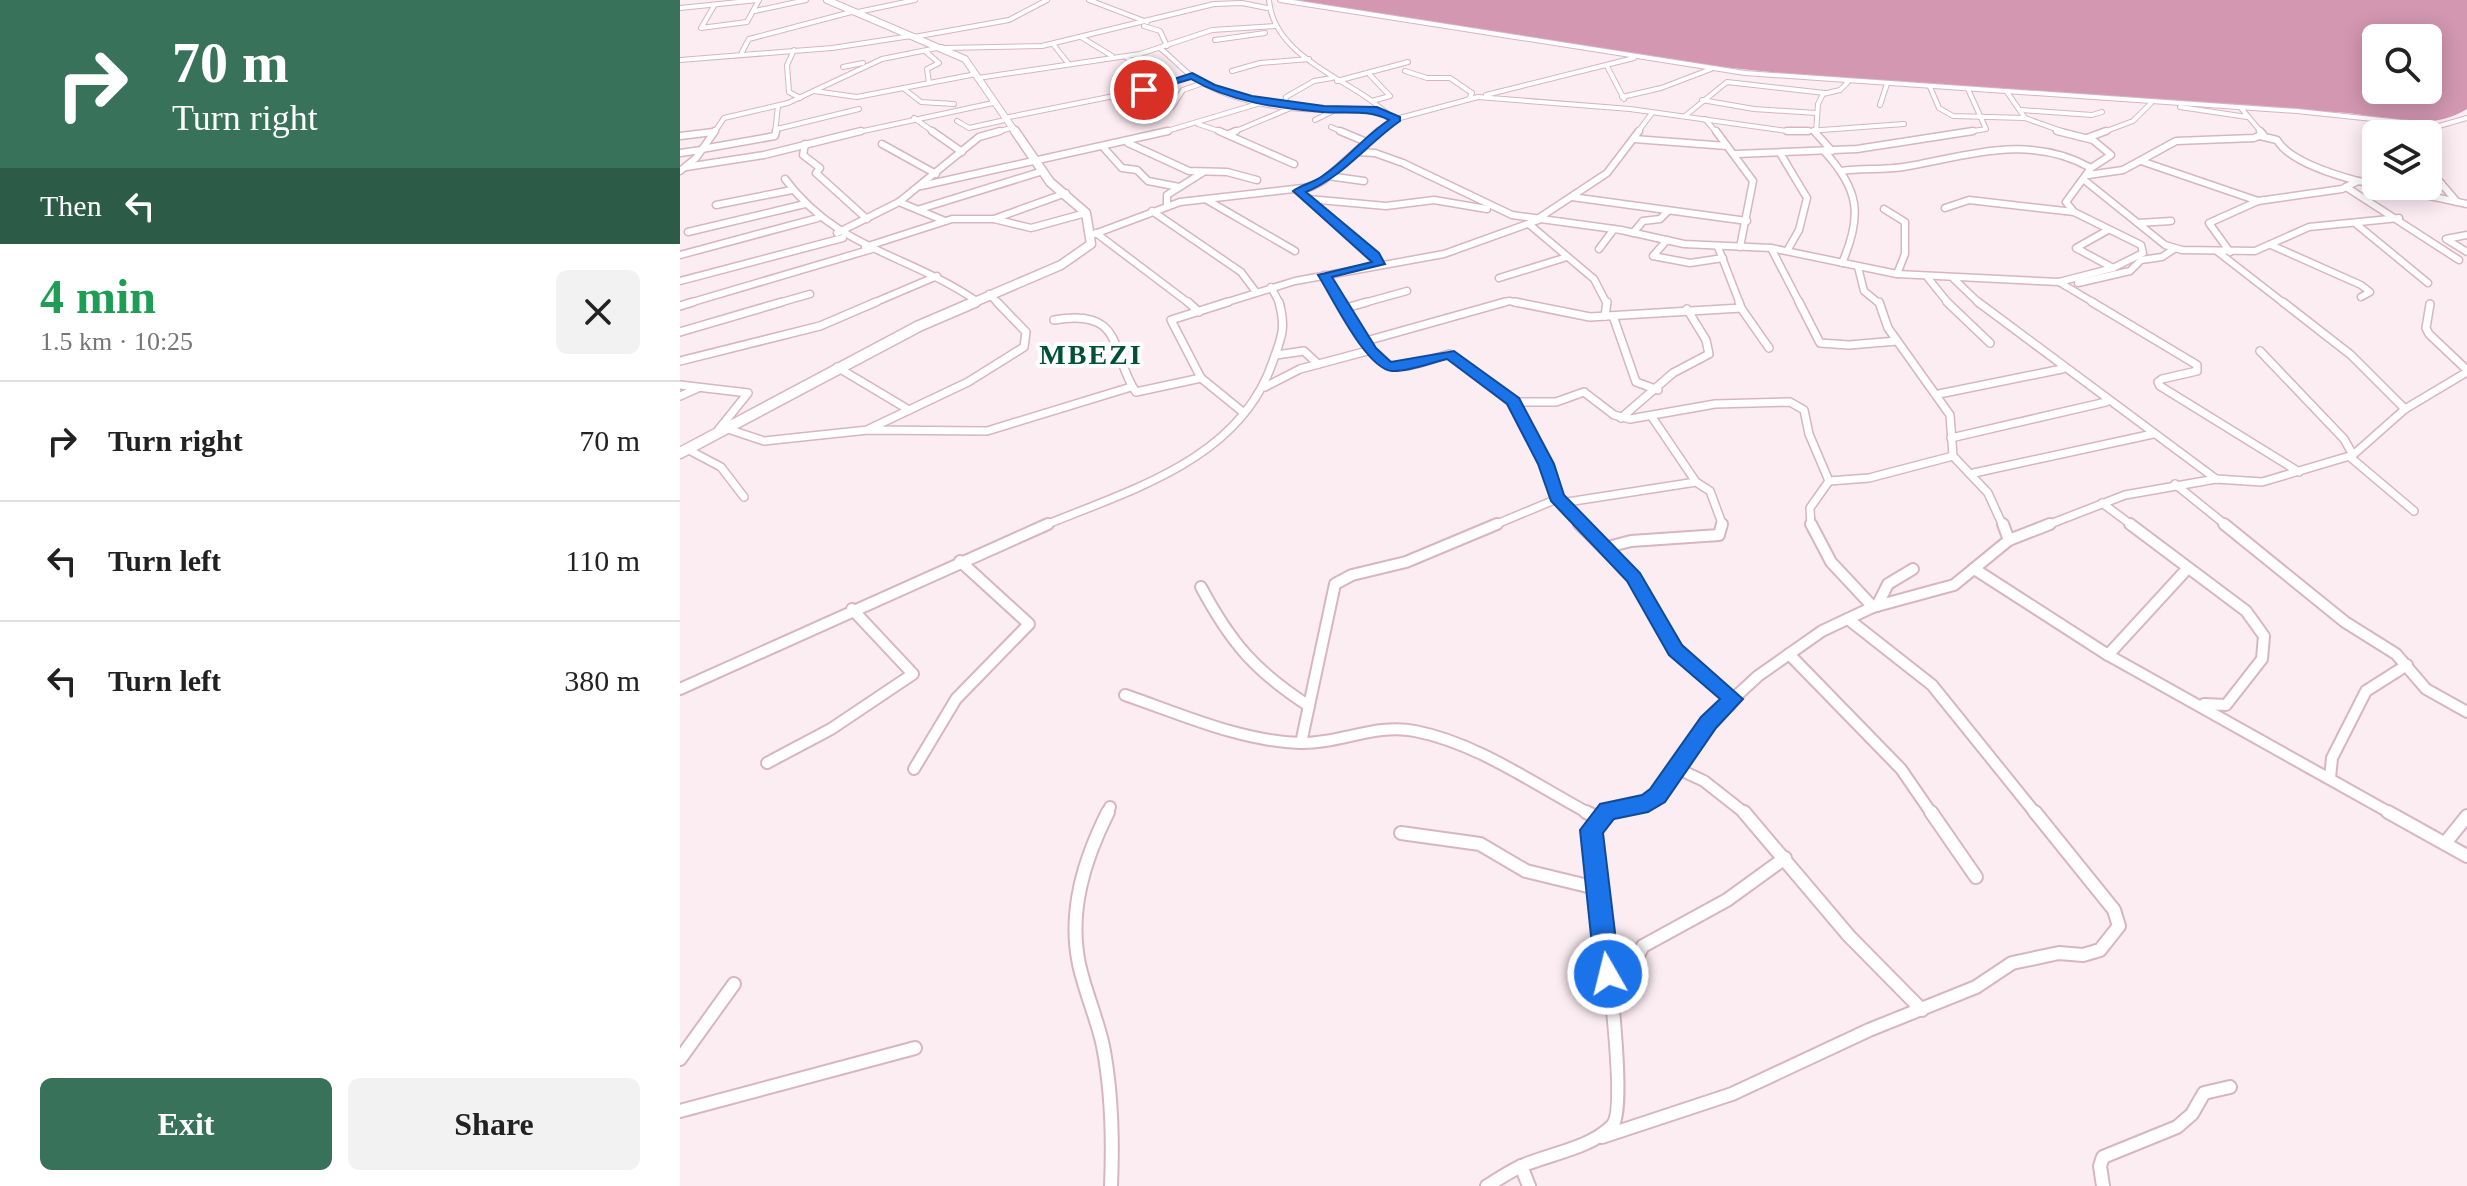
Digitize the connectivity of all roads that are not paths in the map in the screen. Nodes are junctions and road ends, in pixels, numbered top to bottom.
1 (687, 0) edge
2 (759, 0) edge
3 (806, 0) edge
4 (827, 0) edge
5 (915, 0) edge
6 (1047, 0) edge
7 (1089, 0) edge
8 (1269, 0) edge
9 (1280, 0) edge
10 (714, 6) junction
11 (680, 8) edge
12 (690, 8) junction
13 (1267, 8) junction
14 (755, 11) junction
15 (857, 11) junction
16 (680, 16) edge
17 (1147, 22) junction
18 (1125, 28) junction
19 (1278, 29) junction
20 (950, 31) junction
21 (912, 36) junction
22 (1081, 37) junction
23 (1215, 40) dead end
24 (1053, 44) junction
25 (946, 47) junction
26 (1164, 48) junction
27 (794, 50) junction
28 (925, 51) junction
29 (742, 52) junction
30 (1124, 56) junction
31 (1113, 57) junction
32 (1638, 57) junction
33 (882, 59) junction
34 (1309, 59) junction
35 (680, 60) edge
36 (1408, 62) dead end
37 (1068, 63) junction
38 (1607, 66) junction
39 (843, 67) dead end
40 (1712, 69) junction
41 (1232, 71) dead end
42 (1405, 71) dead end
43 (854, 72) junction
44 (1370, 75) junction
45 (977, 76) junction
46 (1192, 76) junction
47 (1334, 79) junction
48 (1848, 82) junction
49 (929, 83) junction
50 (1203, 83) junction
51 (1887, 84) junction
52 (1158, 86) junction
53 (1930, 87) junction
54 (903, 88) junction
55 (1968, 89) junction
56 (814, 91) junction
57 (2007, 92) junction
58 (1825, 93) junction
59 (842, 94) junction
60 (851, 97) junction
61 (1478, 97) junction
62 (1622, 97) junction
63 (800, 98) junction
64 (1469, 99) junction
65 (1702, 100) junction
66 (1372, 101) junction
67 (1264, 102) junction
68 (993, 103) junction
69 (2151, 103) junction
70 (1285, 104) junction
71 (2179, 104) junction
72 (977, 105) junction
73 (1296, 105) junction
74 (1880, 105) dead end
75 (778, 106) junction
76 (2241, 108) junction
77 (859, 109) junction
78 (1630, 109) junction
79 (1336, 110) junction
80 (1377, 110) junction
81 (2021, 110) junction
82 (1791, 112) junction
83 (2102, 112) dead end
84 (1652, 113) junction
85 (1816, 113) junction
86 (1685, 116) junction
87 (2247, 117) junction
88 (914, 118) junction
89 (1981, 118) junction
90 (2025, 118) junction
91 (2467, 118) edge
92 (1153, 119) dead end
93 (1396, 119) junction
94 (1705, 119) junction
95 (2378, 119) joint
96 (1315, 120) dead end
97 (957, 121) dead end
98 (1006, 122) junction
99 (1198, 124) junction
100 (1904, 124) dead end
101 (873, 125) junction
102 (1759, 126) junction
103 (1331, 127) dead end
104 (777, 129) junction
105 (1814, 131) junction
106 (713, 132) junction
107 (1228, 134) junction
108 (680, 136) edge
109 (2260, 136) junction
110 (2087, 138) junction
111 (1634, 139) junction
112 (1364, 141) junction
113 (1128, 143) junction
114 (805, 144) junction
115 (882, 144) dead end
116 (1727, 146) junction
117 (1104, 148) junction
118 (702, 150) junction
119 (1828, 151) junction
120 (962, 152) junction
121 (1357, 152) junction
122 (680, 153) edge
123 (1780, 153) junction
124 (1736, 154) junction
125 (1034, 157) junction
126 (2141, 161) junction
127 (1294, 164) dead end
128 (683, 169) edge
129 (1043, 171) junction
130 (1841, 171) junction
131 (1202, 173) junction
132 (936, 174) junction
133 (2087, 174) junction
134 (1328, 176) junction
135 (785, 179) dead end
136 (1257, 180) dead end
137 (1364, 181) dead end
138 (2358, 181) junction
139 (2362, 182) edge
140 (2442, 184) edge
141 (921, 186) junction
142 (1179, 187) junction
143 (2346, 187) junction
144 (792, 190) junction
145 (1298, 191) junction
146 (1066, 193) junction
147 (1572, 197) junction
148 (1203, 199) junction
149 (1308, 199) junction
150 (2442, 199) edge
151 (2258, 201) junction
152 (899, 202) junction
153 (2457, 202) junction
154 (805, 204) junction
155 (2467, 204) edge
156 (716, 205) dead end
157 (1167, 205) junction
158 (1945, 208) dead end
159 (920, 209) junction
160 (1884, 209) dead end
161 (1152, 211) junction
162 (1667, 212) junction
163 (2074, 212) junction
164 (1086, 213) junction
165 (1502, 213) junction
166 (818, 218) junction
167 (1542, 218) junction
168 (2399, 218) junction
169 (867, 219) junction
170 (994, 219) junction
171 (945, 221) junction
172 (1747, 221) junction
173 (2171, 221) dead end
174 (2138, 223) junction
175 (2355, 223) junction
176 (1530, 225) junction
177 (1614, 229) junction
178 (2108, 230) junction
179 (688, 232) dead end
180 (1633, 233) junction
181 (1094, 234) junction
182 (2467, 235) edge
183 (840, 236) junction
184 (1667, 240) junction
185 (2271, 245) junction
186 (1718, 247) junction
187 (1740, 247) junction
188 (868, 248) junction
189 (1771, 248) junction
190 (1599, 249) dead end
191 (2174, 249) junction
192 (1295, 251) dead end
193 (1787, 251) junction
194 (2217, 252) junction
195 (2230, 252) junction
196 (2467, 252) edge
197 (680, 255) edge
198 (1567, 257) junction
199 (1723, 258) junction
200 (2459, 260) dead end
201 (1842, 263) junction
202 (1379, 264) junction
203 (1858, 267) junction
204 (2113, 268) junction
205 (1897, 274) junction
206 (1324, 275) junction
207 (937, 276) junction
208 (1499, 278) dead end
209 (1928, 278) junction
210 (1954, 279) junction
211 (680, 281) edge
212 (2428, 283) dead end
213 (2061, 284) junction
214 (1271, 287) junction
215 (1407, 291) dead end
216 (1256, 292) junction
217 (810, 294) dead end
218 (989, 294) junction
219 (2361, 297) dead end
220 (975, 300) junction
221 (2430, 304) dead end
222 (680, 306) edge
223 (1346, 308) junction
224 (1741, 308) junction
225 (1687, 309) junction
226 (1199, 312) junction
227 (1609, 316) junction
228 (1054, 320) dead end
229 (680, 332) edge
230 (1366, 341) junction
231 (1897, 341) junction
232 (1990, 343) dead end
233 (1769, 348) dead end
234 (1371, 350) junction
235 (2260, 351) dead end
236 (1276, 355) junction
237 (680, 361) edge
238 (1318, 364) junction
239 (837, 367) junction
240 (2062, 369) junction
241 (2467, 371) edge
242 (1201, 378) junction
243 (680, 385) edge
244 (701, 387) junction
245 (1131, 387) junction
246 (1263, 388) junction
247 (1658, 390) junction
248 (1939, 394) junction
249 (680, 396) edge
250 (1514, 402) junction
251 (2106, 402) junction
252 (2405, 409) junction
253 (909, 410) junction
254 (1244, 413) junction
255 (1652, 417) junction
256 (1621, 418) junction
257 (728, 429) junction
258 (868, 430) junction
259 (2153, 434) junction
260 (714, 437) junction
261 (1951, 438) junction
262 (684, 451) edge
263 (1953, 456) junction
264 (2352, 456) junction
265 (2299, 472) junction
266 (1974, 473) junction
267 (2216, 479) junction
268 (1829, 481) junction
269 (1696, 482) junction
270 (2175, 484) junction
271 (744, 497) dead end
272 (1559, 500) junction
273 (2102, 503) junction
274 (2414, 511) dead end
275 (2009, 540) junction
276 (1604, 548) junction
277 (960, 561) junction
278 (1913, 569) dead end
279 (2187, 569) junction
280 (1976, 570) junction
281 (1201, 587) dead end
282 (1875, 606) junction
283 (852, 609) junction
284 (1848, 619) junction
285 (1789, 654) junction
286 (2108, 655) junction
287 (2407, 665) junction
288 (680, 689) edge
289 (1125, 695) dead end
290 (1733, 699) junction
291 (2190, 701) junction
292 (1309, 706) junction
293 (2467, 712) edge
294 (1301, 743) junction
295 (767, 763) dead end
296 (1676, 768) junction
297 (914, 769) dead end
298 (2330, 778) junction
299 (1110, 807) dead end
300 (2467, 816) edge
301 (1598, 818) junction
302 (1401, 833) dead end
303 (2446, 842) junction
304 (2467, 856) edge
305 (1785, 858) junction
306 (1976, 877) dead end
307 (1596, 888) junction
308 (734, 984) dead end
309 (1612, 1003) junction
310 (1922, 1010) junction
311 (915, 1048) dead end
312 (680, 1059) edge
313 (2230, 1087) dead end
314 (680, 1111) edge
315 (1599, 1138) junction
316 (1521, 1166) junction
317 (1111, 1186) edge
318 (1487, 1186) edge
319 (1529, 1186) edge
320 (2103, 1186) edge

1 - 11 street
2 - 10 street
2 - 14 street
3 - 14 street
4 - 15 street
5 - 15 street
6 - 20 street
7 - 17 street
8 - 13 street
9 - 32 street
10 - 12 street
10 - 14 street
11 - 12 street
12 - 16 street
13 - 17 street
13 - 19 street
15 - 21 street
15 - 29 street
17 - 18 street
18 - 22 street
18 - 26 street
19 - 23 street
19 - 26 street
19 - 34 street
20 - 21 street
20 - 25 street
21 - 25 street
21 - 27 street
22 - 24 street
22 - 31 street
24 - 25 street
24 - 37 street
25 - 28 street
25 - 45 street
26 - 30 street
26 - 46 street
27 - 29 street
27 - 63 street
28 - 33 street
28 - 49 street
29 - 35 street
30 - 31 street
30 - 52 street
31 - 37 street
32 - 38 street
32 - 40 street
33 - 39 street
33 - 43 street
34 - 41 street
34 - 47 street
36 - 44 street
37 - 45 street
38 - 61 street
38 - 62 street
40 - 48 street
40 - 62 street
42 - 64 street
43 - 56 street
43 - 59 street
44 - 47 street
44 - 66 street
45 - 49 street
45 - 68 street
46 - 50 street
46 - 52 street
47 - 66 street
47 - 70 street
48 - 51 street
48 - 58 street
49 - 54 street
50 - 67 street
50 - 92 street
51 - 53 street
51 - 74 street
52 - 98 street
53 - 55 street
53 - 89 street
54 - 60 street
54 - 72 street
55 - 57 street
55 - 89 street
56 - 59 street
56 - 63 street
57 - 69 street
57 - 81 street
58 - 65 street
58 - 85 street
59 - 60 street
60 - 77 street
61 - 64 street
61 - 78 street
62 - 78 street
63 - 75 street
64 - 93 street
65 - 82 street
65 - 86 street
66 - 80 street
67 - 70 street
67 - 99 street
68 - 72 street
68 - 98 street
69 - 71 street
69 - 110 street
70 - 73 street
71 - 76 street
71 - 87 street
72 - 88 street
73 - 79 street
73 - 107 street
75 - 104 street
75 - 106 street
76 - 87 street
76 - 95 street
77 - 101 street
77 - 104 street
78 - 84 street
79 - 80 street
79 - 96 street
80 - 93 street
81 - 83 street
81 - 90 street
82 - 85 street
82 - 102 street
84 - 86 street
84 - 111 street
85 - 105 street
86 - 94 street
87 - 109 street
88 - 101 street
88 - 120 street
89 - 90 street
89 - 119 street
90 - 110 street
91 - 95 street
93 - 112 street
94 - 102 street
94 - 116 street
97 - 98 street
98 - 120 street
98 - 125 street
99 - 107 street
99 - 113 street
100 - 105 street
101 - 114 street
102 - 105 street
103 - 112 street
104 - 118 street
105 - 119 street
106 - 108 street
106 - 118 street
107 - 127 street
109 - 126 street
109 - 138 street
110 - 133 street
111 - 116 street
111 - 147 street
112 - 121 street
113 - 117 street
113 - 131 street
114 - 128 street
114 - 169 street
115 - 132 street
116 - 124 street
117 - 125 street
117 - 142 street
118 - 122 street
118 - 128 street
119 - 123 street
119 - 130 street
120 - 132 street
121 - 134 street
121 - 165 street
123 - 124 street
123 - 193 street
124 - 172 street
125 - 129 street
125 - 141 street
126 - 133 street
126 - 151 street
129 - 146 street
129 - 159 street
130 - 133 street
130 - 201 street
131 - 136 street
131 - 142 street
132 - 141 street
133 - 163 street
133 - 174 street
134 - 137 street
134 - 145 street
135 - 144 street
138 - 139 street
138 - 143 street
140 - 153 street
141 - 152 street
142 - 157 street
143 - 151 street
143 - 168 street
144 - 154 street
144 - 156 street
145 - 148 street
145 - 149 street
146 - 164 street
146 - 170 street
147 - 162 street
147 - 167 street
148 - 157 street
148 - 192 street
149 - 165 street
149 - 202 street
150 - 153 street
151 - 195 street
152 - 159 street
152 - 169 street
153 - 155 street
154 - 166 street
154 - 179 street
157 - 161 street
158 - 163 street
159 - 171 street
160 - 205 street
161 - 181 street
161 - 216 street
162 - 172 street
162 - 180 street
163 - 178 street
164 - 170 street
164 - 181 street
165 - 167 street
166 - 183 street
166 - 197 street
167 - 176 street
167 - 177 street
168 - 175 street
168 - 200 street
169 - 183 street
170 - 171 street
171 - 188 street
172 - 187 street
173 - 174 street
174 - 191 street
175 - 185 street
175 - 212 street
176 - 198 street
176 - 202 street
177 - 180 street
177 - 190 street
178 - 204 street
178 - 204 street
180 - 184 street
181 - 218 street
181 - 226 street
182 - 196 street
183 - 188 street
183 - 211 street
184 - 186 street
184 - 199 street
185 - 195 street
185 - 219 street
186 - 187 street
186 - 199 street
187 - 189 street
188 - 207 street
188 - 222 street
189 - 193 street
189 - 231 street
191 - 194 street
191 - 213 street
193 - 201 street
194 - 195 street
194 - 252 street
198 - 208 street
198 - 227 street
199 - 224 street
201 - 203 street
202 - 206 street
203 - 205 street
203 - 231 street
204 - 213 street
205 - 209 street
206 - 214 street
206 - 223 street
207 - 220 street
207 - 237 street
209 - 210 street
209 - 232 street
210 - 213 street
210 - 240 street
213 - 265 street
214 - 216 street
214 - 236 street
215 - 223 street
216 - 226 street
217 - 229 street
218 - 220 street
218 - 253 street
220 - 239 street
221 - 241 street
223 - 230 street
224 - 225 street
224 - 233 street
225 - 227 street
225 - 247 street
226 - 242 street
227 - 230 street
227 - 247 street
228 - 245 street
230 - 234 street
231 - 248 street
234 - 238 street
234 - 250 street
235 - 264 street
236 - 238 street
236 - 246 street
238 - 246 street
239 - 253 street
239 - 257 street
240 - 248 street
240 - 251 street
241 - 252 street
242 - 245 street
242 - 254 street
243 - 244 street
244 - 249 street
244 - 260 street
245 - 258 street
246 - 254 street
247 - 256 street
248 - 261 street
250 - 256 street
250 - 272 street
251 - 259 street
251 - 261 street
252 - 264 street
253 - 258 street
254 - 277 street
255 - 256 street
255 - 268 street
255 - 269 street
257 - 258 street
257 - 260 street
259 - 266 street
259 - 267 street
260 - 262 street
261 - 263 street
262 - 271 street
263 - 266 street
263 - 268 street
264 - 265 street
264 - 274 street
265 - 267 street
266 - 275 street
267 - 270 street
268 - 282 street
269 - 272 street
269 - 276 street
270 - 273 street
270 - 287 street
272 - 276 street
272 - 292 street
273 - 275 street
273 - 279 street
275 - 280 street
276 - 290 street
277 - 283 street
277 - 297 street
278 - 282 street
279 - 286 street
279 - 291 street
280 - 282 street
280 - 286 street
281 - 292 street
282 - 284 street
283 - 288 street
283 - 295 street
284 - 285 street
284 - 310 street
285 - 290 street
285 - 306 street
286 - 291 street
287 - 293 street
287 - 298 street
289 - 294 street
290 - 296 street
291 - 298 street
292 - 294 street
294 - 301 street
296 - 301 street
296 - 305 street
298 - 303 street
299 - 317 street
300 - 303 street
301 - 307 street
302 - 307 street
303 - 304 street
305 - 309 street
305 - 310 street
307 - 309 street
308 - 312 street
309 - 315 street
310 - 315 street
311 - 314 street
313 - 320 street
315 - 316 street
316 - 318 street
316 - 319 street

